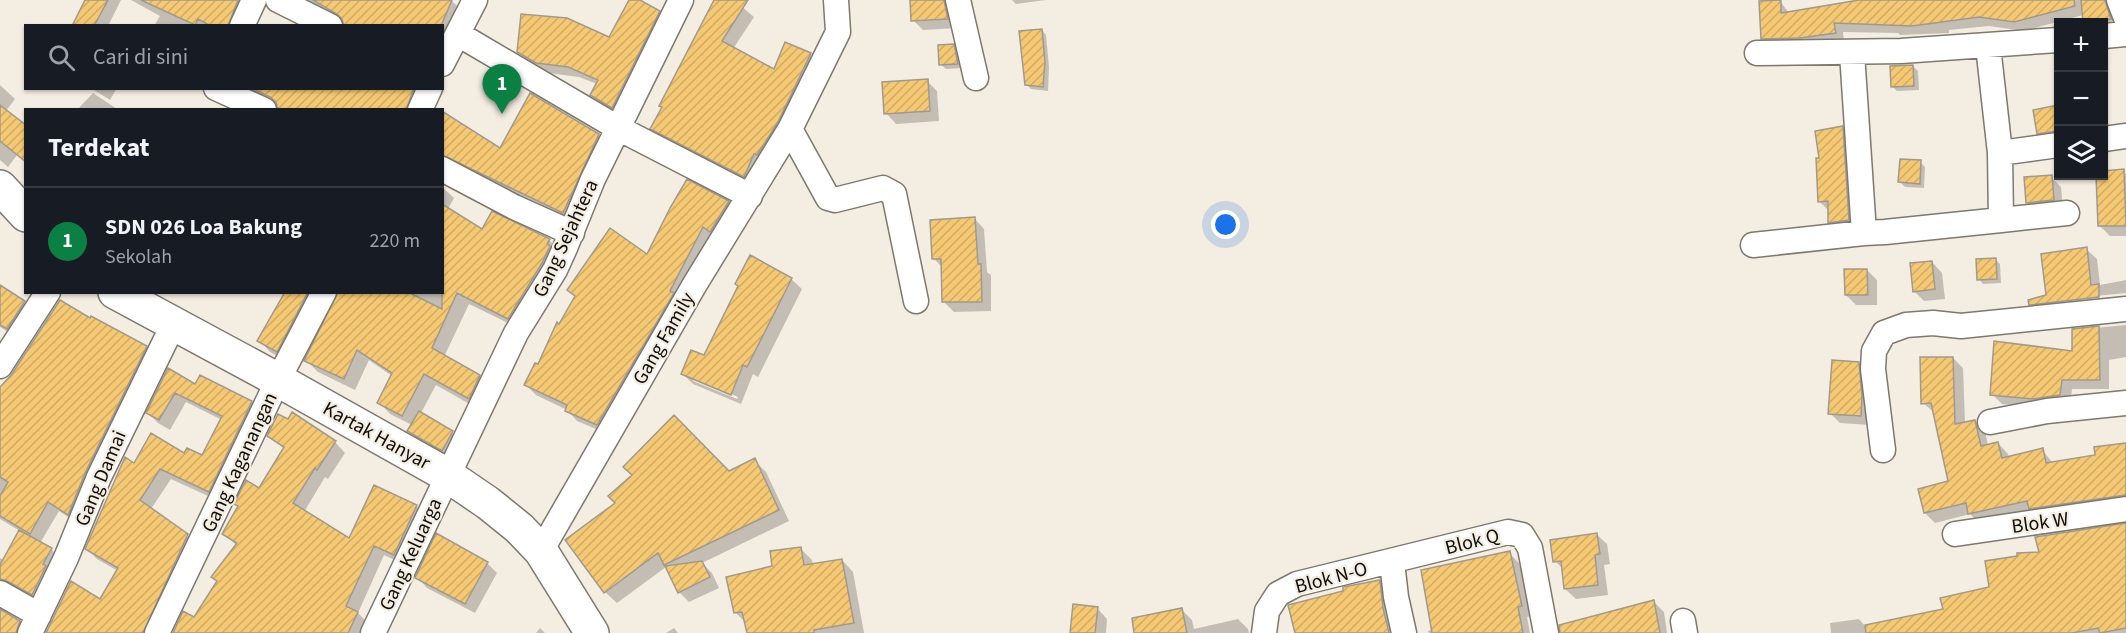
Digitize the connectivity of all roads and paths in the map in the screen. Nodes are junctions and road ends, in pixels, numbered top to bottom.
1 (254, 0) edge
2 (278, 0) edge
3 (475, 0) edge
4 (681, 0) edge
5 (836, 0) edge
6 (958, 0) edge
7 (2119, 0) edge
8 (2126, 18) edge
9 (243, 24) edge
10 (326, 24) edge
11 (458, 34) junction
12 (2126, 34) edge
13 (2108, 36) edge
14 (2054, 40) edge
15 (1988, 46) junction
16 (1757, 53) dead end
17 (1852, 53) junction
18 (444, 60) edge
19 (976, 78) dead end
20 (220, 90) edge
21 (429, 90) edge
22 (260, 108) edge
23 (421, 108) edge
24 (618, 128) junction
25 (790, 129) junction
26 (2126, 136) edge
27 (2108, 138) edge
28 (2054, 146) edge
29 (2000, 153) junction
30 (444, 170) edge
31 (0, 187) edge
32 (750, 196) junction
33 (24, 213) edge
34 (2067, 213) dead end
35 (2001, 220) junction
36 (572, 233) junction
37 (1864, 233) junction
38 (1753, 245) dead end
39 (47, 294) edge
40 (119, 294) edge
41 (323, 294) edge
42 (916, 301) dead end
43 (2126, 309) edge
44 (173, 325) junction
45 (0, 366) edge
46 (278, 380) junction
47 (2126, 404) edge
48 (1990, 422) dead end
49 (1883, 450) dead end
50 (447, 475) junction
51 (2126, 509) edge
52 (1955, 534) dead end
53 (542, 550) junction
54 (1392, 562) junction
55 (0, 592) edge
56 (34, 624) edge
57 (157, 633) edge
58 (373, 633) edge
59 (592, 633) edge
60 (1264, 633) edge
61 (1404, 633) edge
62 (1546, 633) edge

1 - 9 street
2 - 10 street
3 - 11 street
4 - 24 street, Gang Sejahtera
5 - 25 street, Gang Family
6 - 19 street
7 - 8 street
11 - 18 street
11 - 24 street
12 - 13 street
14 - 15 street
15 - 17 street
15 - 29 street
16 - 17 street
17 - 37 street
20 - 22 street
21 - 23 street
24 - 32 street
24 - 36 street, Gang Sejahtera
25 - 32 street, Gang Family
25 - 42 street
26 - 27 street
28 - 29 street
29 - 35 street
30 - 36 street
31 - 33 street
32 - 53 street, Gang Family
34 - 35 street
35 - 37 street
36 - 50 street, Gang Sejahtera
37 - 38 street
39 - 45 street
40 - 44 street, Kartak Hanyar
41 - 46 street, Gang Kaganangan
43 - 49 street
44 - 46 street, Kartak Hanyar
44 - 56 street, Gang Damai
46 - 50 street, Kartak Hanyar
46 - 57 street, Gang Kaganangan
47 - 48 street
50 - 53 street, Kartak Hanyar
50 - 58 street, Gang Keluarga
51 - 52 street, Blok W
53 - 59 street, Kartak Hanyar
54 - 60 street, Blok N-O
54 - 61 street
54 - 62 street, Blok Q
55 - 56 street

